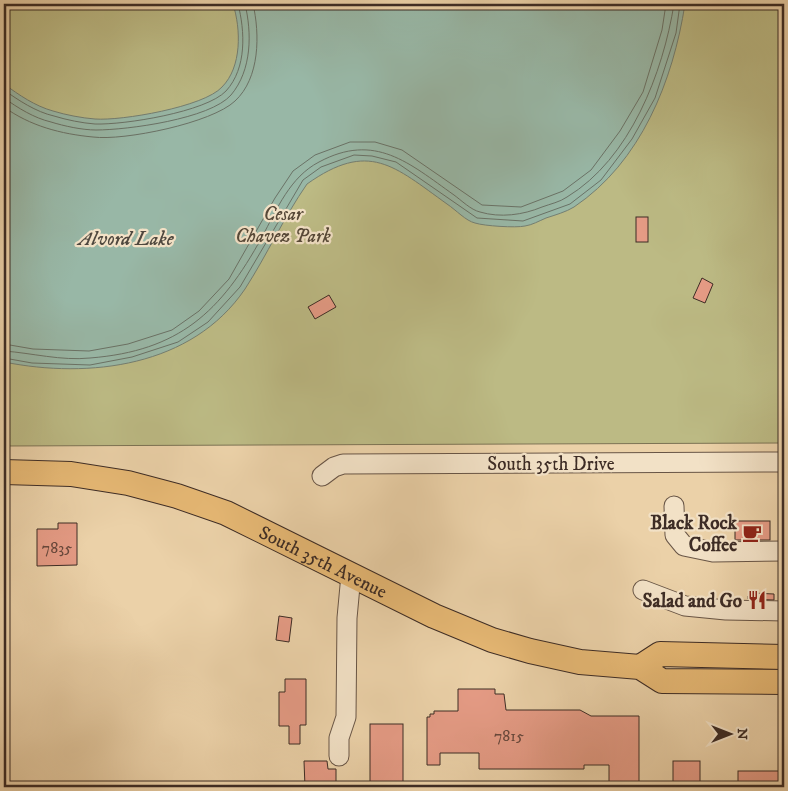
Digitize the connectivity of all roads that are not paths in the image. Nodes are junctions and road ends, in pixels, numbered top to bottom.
1 (784, 462) edge
2 (4, 472) edge
3 (322, 476) dead end
4 (674, 506) dead end
5 (784, 551) edge
6 (351, 575) junction
7 (643, 590) dead end
8 (784, 611) edge
9 (784, 657) edge
10 (640, 668) junction
11 (784, 682) edge
12 (340, 756) dead end

1 - 3 street, South 35th Drive
2 - 6 main road, South 35th Avenue
4 - 5 street
6 - 10 main road, South 35th Avenue
6 - 12 street
7 - 8 street
9 - 10 main road
10 - 11 main road, South 35th Avenue

